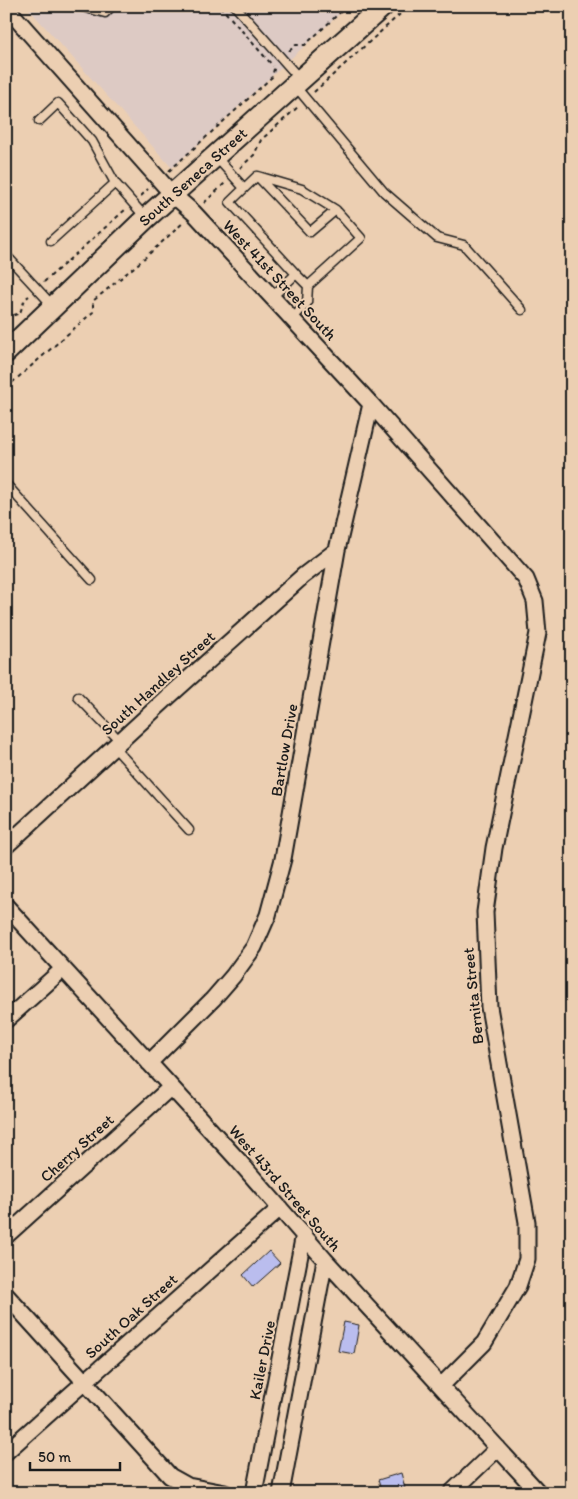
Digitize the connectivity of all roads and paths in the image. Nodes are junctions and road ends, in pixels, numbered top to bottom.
1 (78, 6) edge
2 (112, 6) edge
3 (220, 6) edge
4 (234, 6) edge
5 (347, 6) edge
6 (383, 6) edge
7 (409, 6) edge
8 (6, 7) edge
9 (282, 58) junction
10 (273, 66) junction
11 (300, 88) junction
12 (39, 121) dead end
13 (215, 156) junction
14 (232, 176) junction
15 (257, 176) junction
16 (115, 183) junction
17 (166, 187) junction
18 (244, 188) junction
19 (139, 210) junction
20 (336, 210) junction
21 (194, 213) junction
22 (51, 241) dead end
23 (6, 256) edge
24 (296, 274) junction
25 (308, 286) junction
26 (37, 288) junction
27 (272, 297) junction
28 (53, 306) junction
29 (522, 310) dead end
30 (6, 318) edge
31 (292, 319) junction
32 (8, 348) edge
33 (6, 388) edge
34 (371, 404) junction
35 (6, 484) edge
36 (337, 550) junction
37 (526, 579) joint
38 (92, 580) dead end
39 (78, 697) dead end
40 (117, 744) junction
41 (189, 830) dead end
42 (6, 846) edge
43 (6, 906) edge
44 (64, 968) junction
45 (6, 1020) edge
46 (149, 1062) junction
47 (171, 1087) junction
48 (280, 1208) junction
49 (304, 1234) junction
50 (6, 1236) edge
51 (325, 1260) junction
52 (6, 1295) edge
53 (85, 1381) junction
54 (442, 1386) junction
55 (498, 1448) junction
56 (6, 1452) edge
57 (224, 1493) edge
58 (254, 1493) edge
59 (281, 1493) edge
60 (451, 1493) edge
61 (539, 1493) edge

1 - 2 lane
3 - 10 path
4 - 9 lane
5 - 9 path
6 - 11 street, South Seneca Street
7 - 11 path
8 - 17 street, West 41st Street South
9 - 10 path
9 - 11 lane
10 - 17 path
11 - 13 street, South Seneca Street
11 - 14 path
11 - 29 lane
12 - 16 lane
13 - 14 lane
13 - 17 street, South Seneca Street
14 - 18 lane
14 - 21 path
15 - 18 lane
15 - 20 lane
15 - 20 lane
16 - 19 lane
16 - 22 lane
17 - 19 street, South Seneca Street
17 - 19 path
17 - 21 street, West 41st Street South
18 - 24 lane
19 - 26 path
19 - 28 street, South Seneca Street
20 - 25 lane
21 - 27 street, West 41st Street South
21 - 33 path
23 - 26 lane
24 - 25 lane
24 - 27 lane
25 - 31 lane
26 - 28 lane
26 - 30 path
27 - 31 street, West 41st Street South
28 - 32 street, South Seneca Street
31 - 34 street, West 41st Street South
34 - 36 street, Bartlow Drive
34 - 37 street, West 41st Street South
35 - 38 lane
36 - 40 street, South Handley Street
36 - 46 street, Bartlow Drive
37 - 54 street, Bernita Street
39 - 40 lane
40 - 41 lane
40 - 42 street, South Handley Street
43 - 44 street, West 43rd Street South
44 - 45 street
44 - 46 street, West 43rd Street South
46 - 47 street, West 43rd Street South
47 - 48 street, West 43rd Street South
47 - 50 street, Cherry Street
48 - 49 street, West 43rd Street South
48 - 53 street, South Oak Street
49 - 51 street, West 43rd Street South
49 - 58 street, Kailer Drive
51 - 54 street, West 43rd Street South
51 - 59 street
52 - 53 street
53 - 56 street, South Oak Street
53 - 57 street
54 - 55 street, West 43rd Street South
55 - 60 street
55 - 61 street, West 43rd Street South

